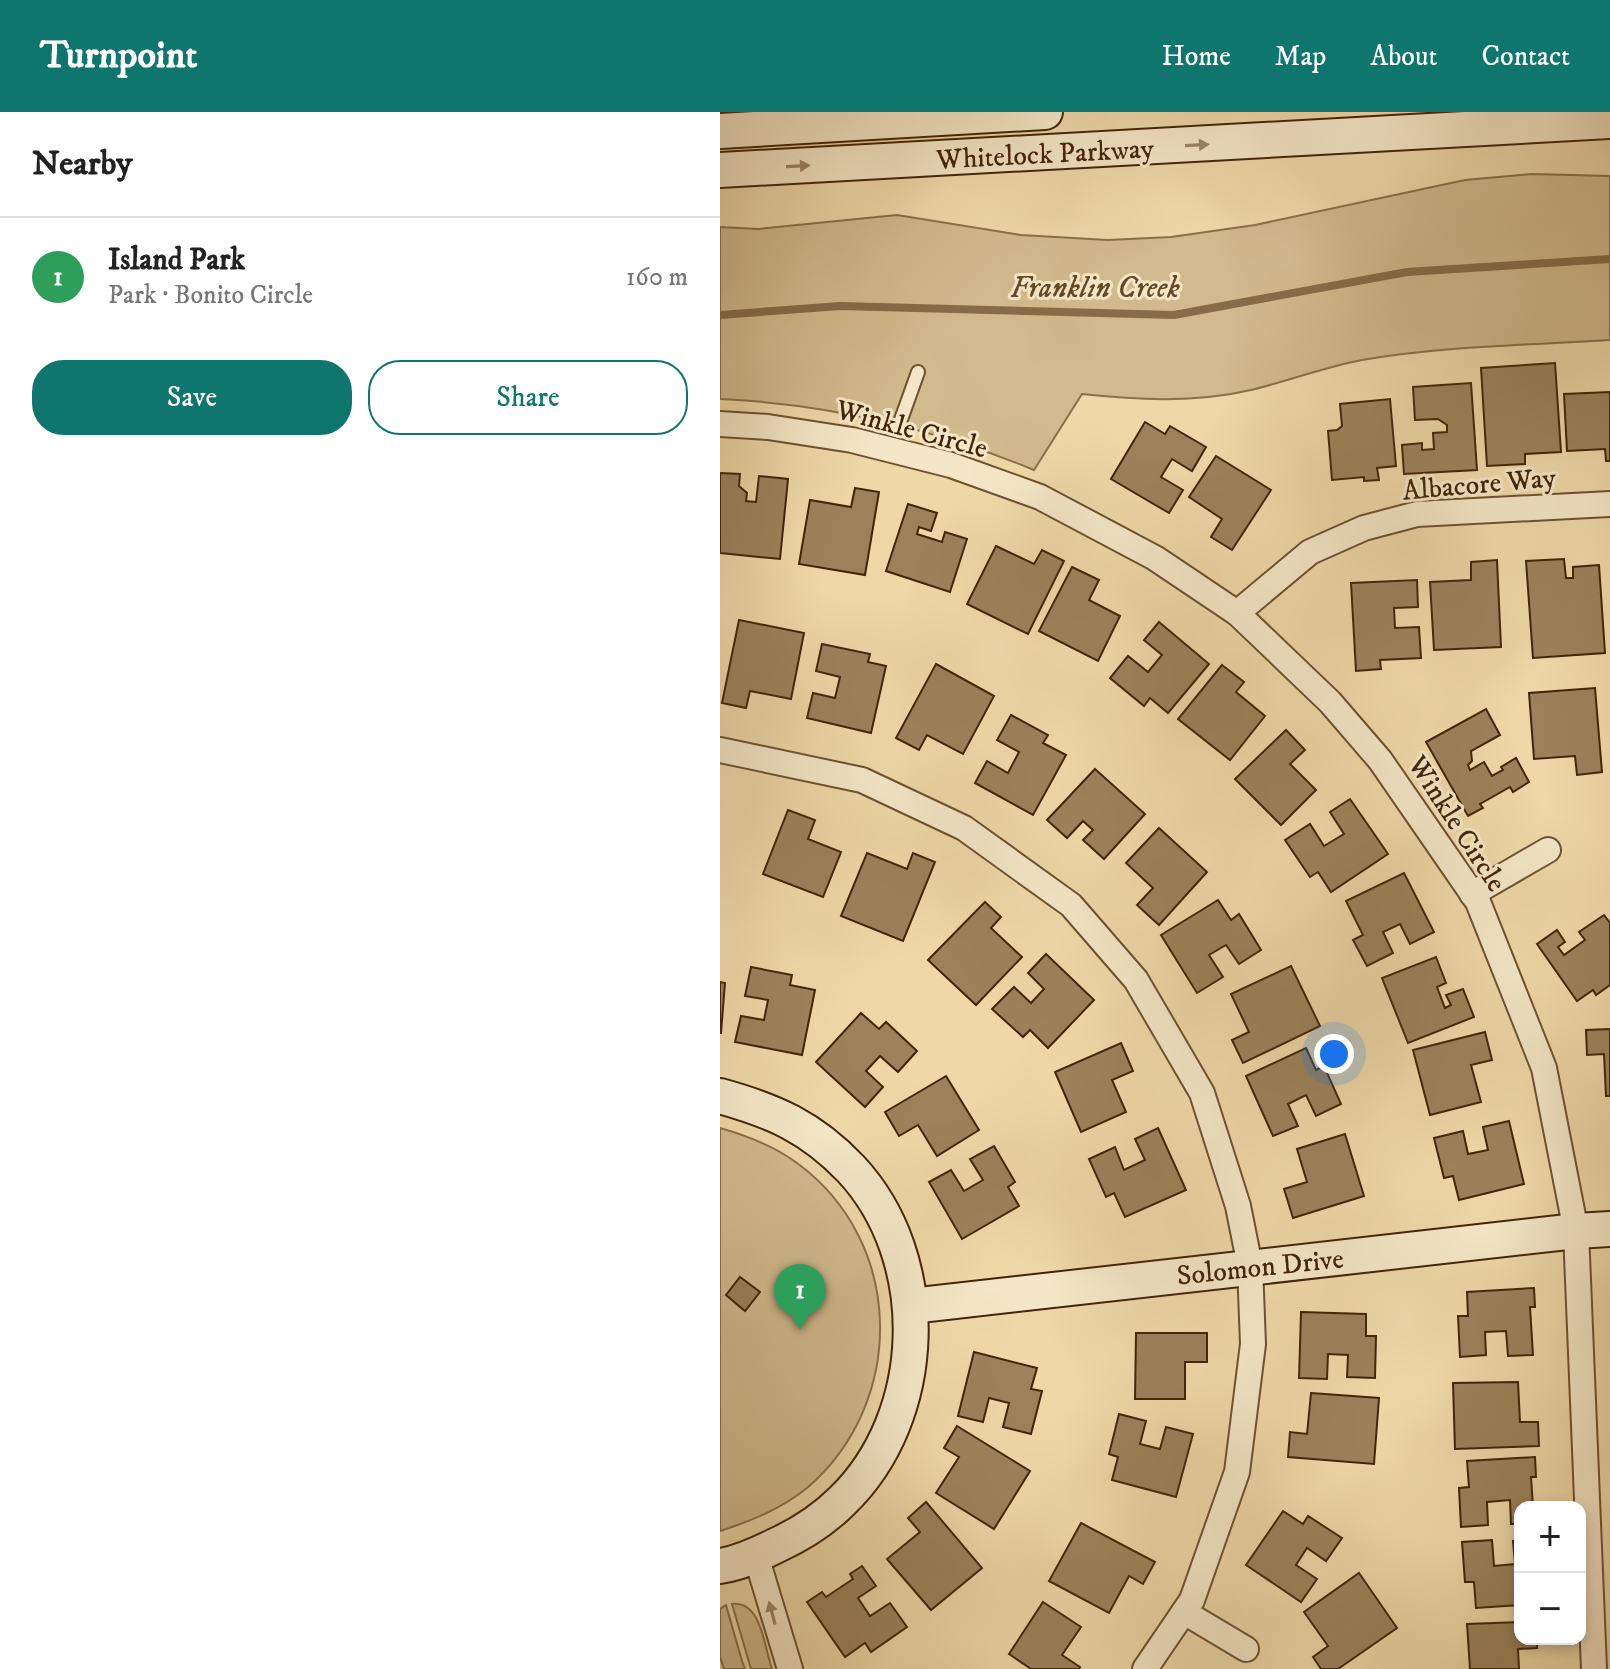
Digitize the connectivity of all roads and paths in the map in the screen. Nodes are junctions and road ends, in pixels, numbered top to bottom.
1 (1045, 112) edge
2 (1610, 121) edge
3 (720, 131) edge
4 (720, 170) edge
5 (918, 372) dead end
6 (720, 424) edge
7 (898, 428) dead end
8 (1610, 504) edge
9 (1237, 613) junction
10 (720, 750) edge
11 (1548, 850) dead end
12 (1472, 894) junction
13 (720, 1096) edge
14 (1610, 1229) edge
15 (1576, 1231) junction
16 (1250, 1266) junction
17 (911, 1306) junction
18 (756, 1556) junction
19 (720, 1566) edge
20 (1184, 1612) junction
21 (1246, 1649) dead end
22 (790, 1669) edge
23 (1145, 1669) edge
24 (1594, 1669) edge

1 - 3 street, Whitelock Parkway
4 -> 2 street, Whitelock Parkway
5 - 7 lane
6 - 9 street, Winkle Circle
8 - 9 street, Albacore Way
9 - 12 street, Winkle Circle
10 - 16 street
11 - 12 street
12 - 15 street, Winkle Circle
13 - 17 street
14 - 15 street, Solomon Drive
15 - 16 street, Solomon Drive
15 - 24 street, Winkle Circle
16 - 17 street, Solomon Drive
16 - 20 street
17 - 18 street
18 - 19 street
22 -> 18 street
20 - 21 street
20 - 23 street

